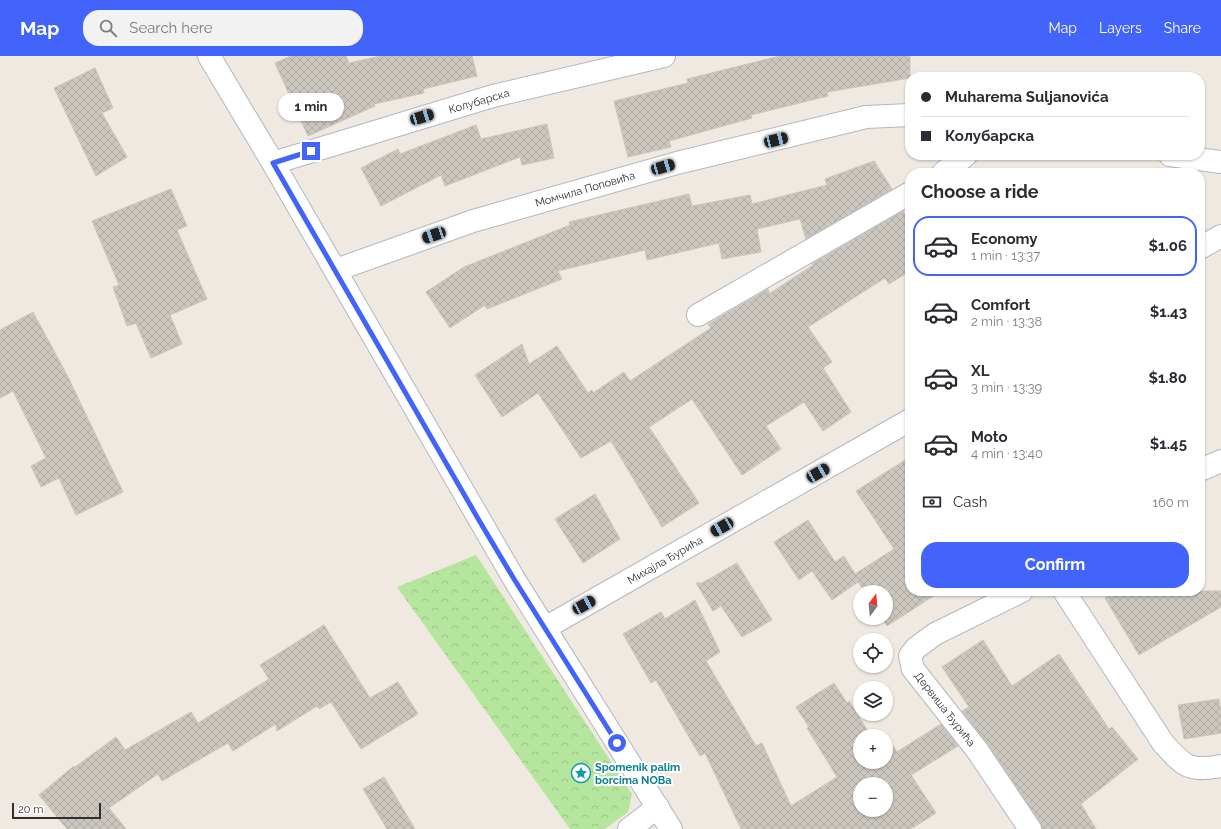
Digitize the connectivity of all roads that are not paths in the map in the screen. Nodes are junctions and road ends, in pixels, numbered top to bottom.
1 (209, 56) edge
2 (664, 56) edge
3 (905, 115) edge
4 (960, 160) edge
5 (1205, 160) edge
6 (1221, 162) edge
7 (273, 163) junction
8 (949, 168) edge
9 (905, 196) edge
10 (1221, 236) edge
11 (1205, 245) edge
12 (336, 270) junction
13 (698, 315) dead end
14 (905, 423) edge
15 (1221, 461) edge
16 (1205, 468) edge
17 (1012, 596) edge
18 (1067, 596) edge
19 (545, 628) junction
20 (1221, 766) edge
21 (658, 807) junction
22 (629, 829) edge
23 (671, 829) edge
24 (1030, 829) edge

1 - 7 street
2 - 7 street, Колубарска
3 - 12 street, Момчила Поповића
4 - 8 street
5 - 6 street
7 - 12 street
9 - 13 street
10 - 11 street
12 - 19 street
14 - 19 street, Михајла Ђурића
15 - 16 street
17 - 24 street, Дервиша Ђурића
18 - 20 street
19 - 21 street
21 - 22 street
21 - 23 street

